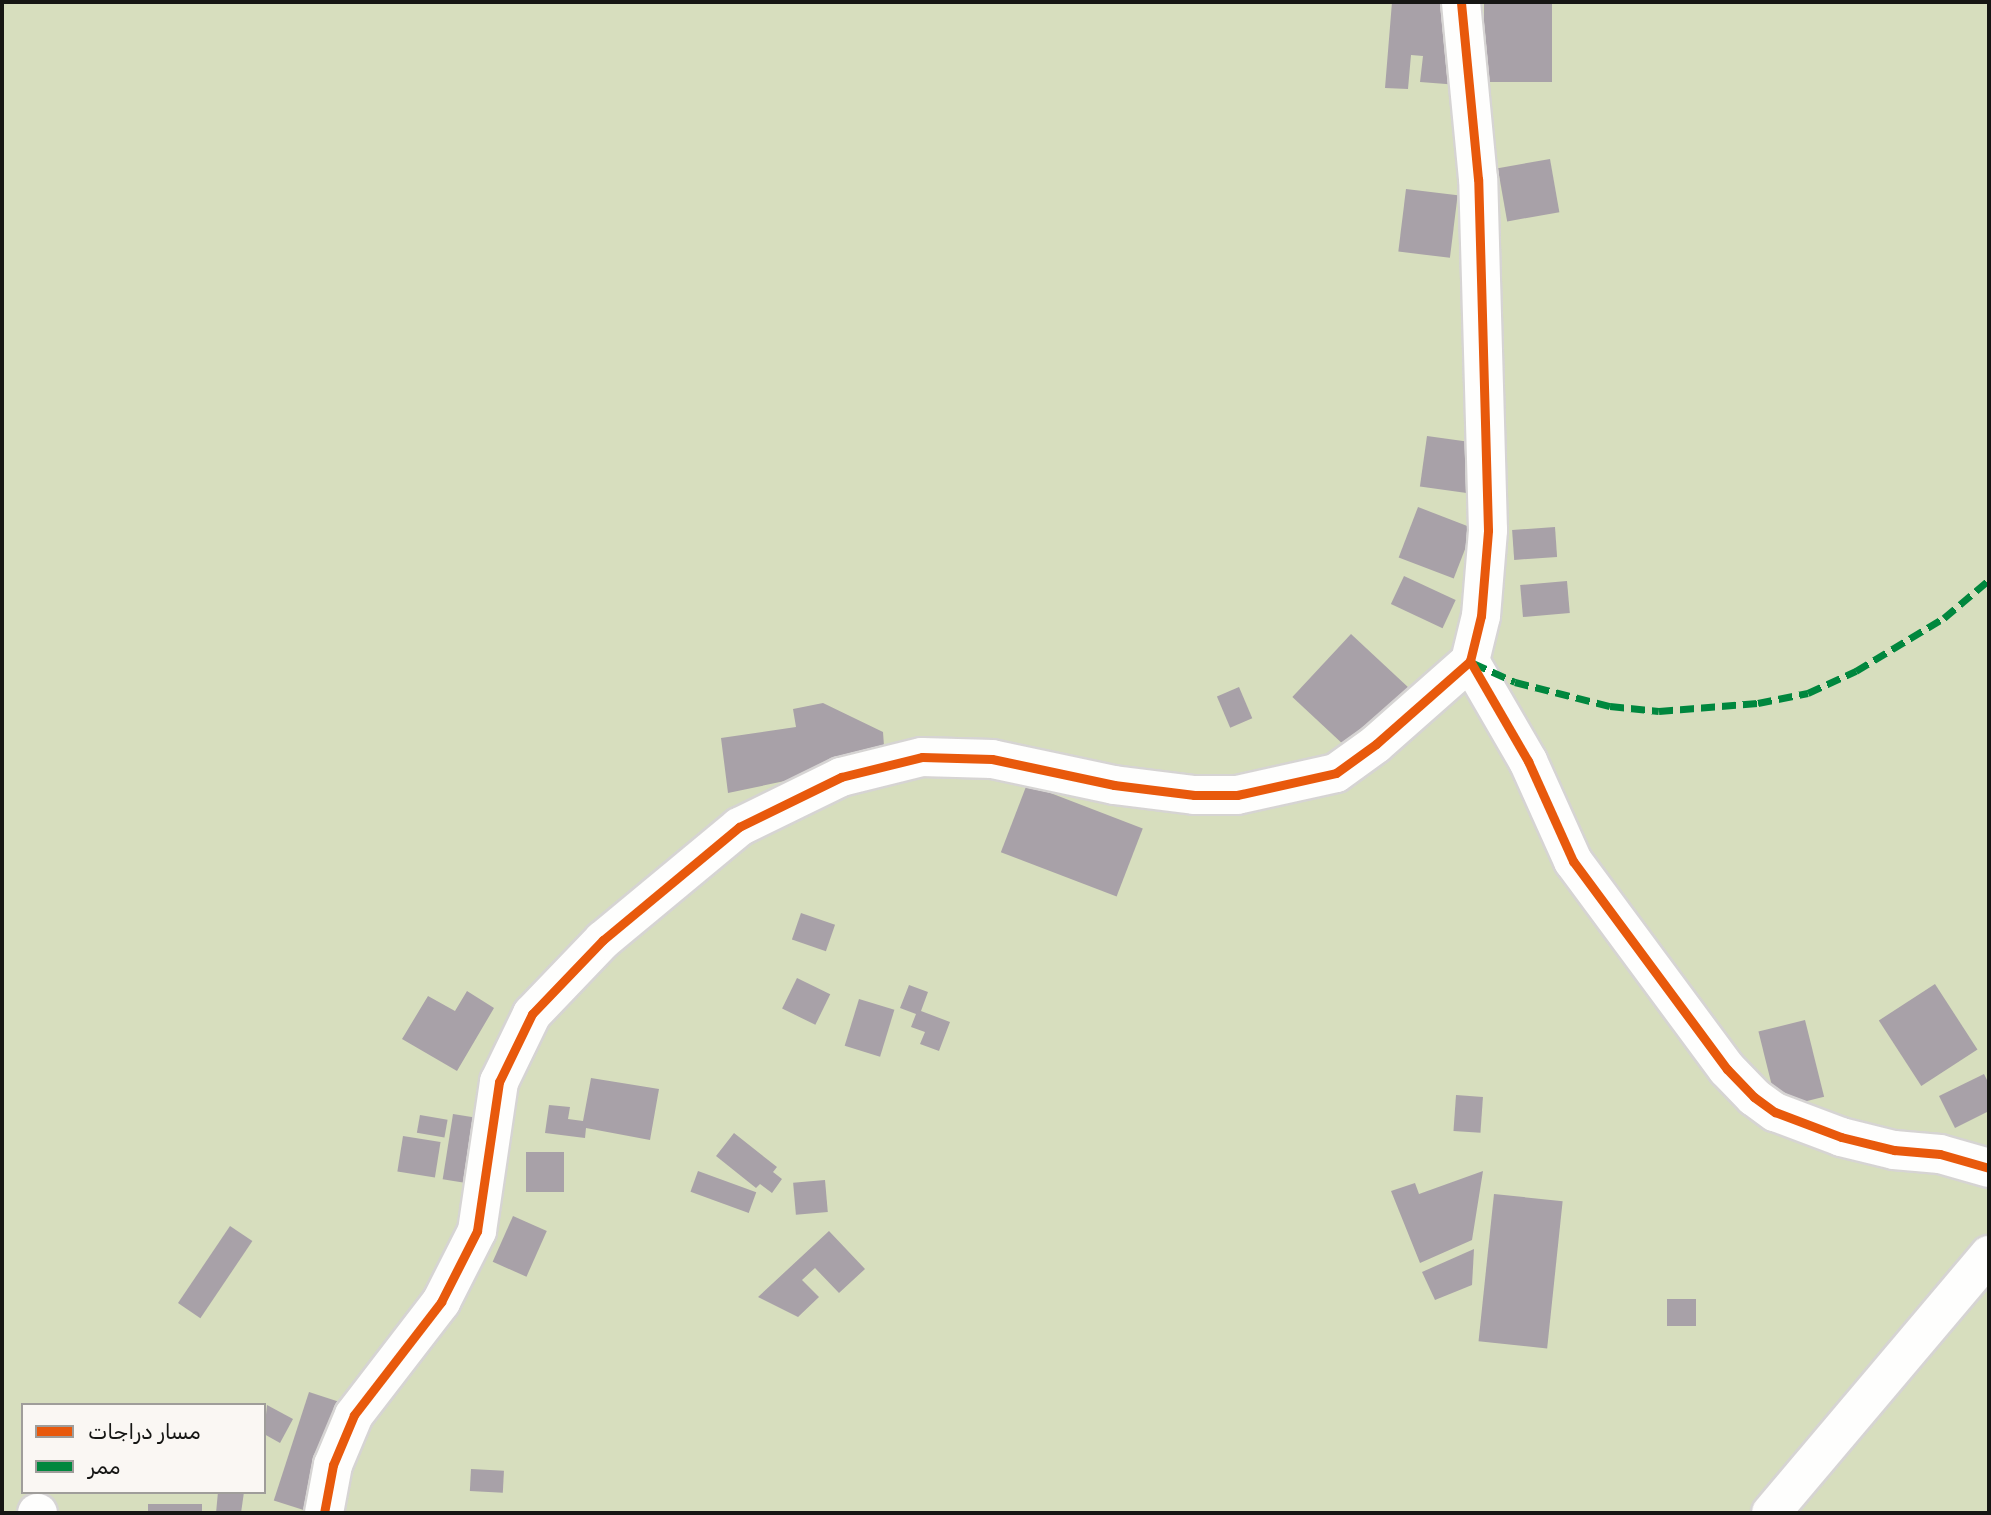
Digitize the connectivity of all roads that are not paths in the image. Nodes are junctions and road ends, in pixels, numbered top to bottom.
1 (1461, 2) edge
2 (1470, 661) junction
3 (1989, 1168) edge
4 (1989, 1255) edge
5 (324, 1513) edge
6 (1771, 1513) edge

1 - 2 street
2 - 3 street
2 - 5 street
4 - 6 street

